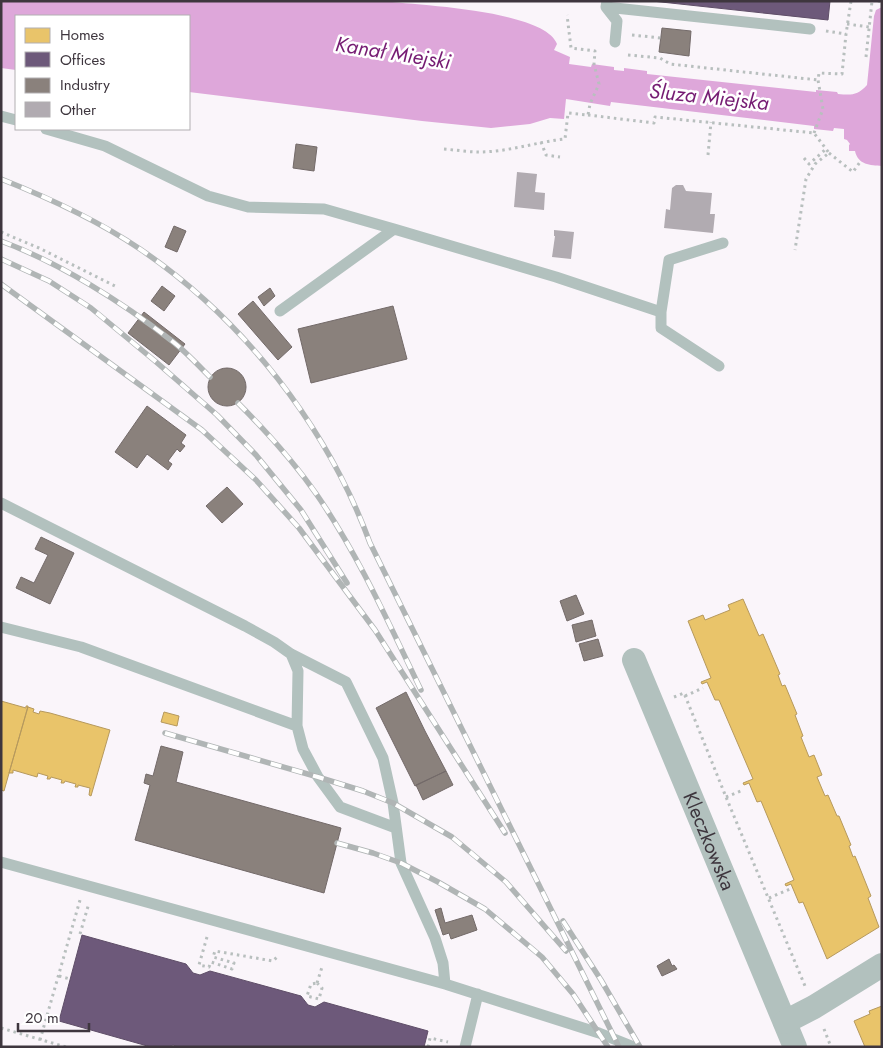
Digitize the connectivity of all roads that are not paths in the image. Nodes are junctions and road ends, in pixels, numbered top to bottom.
1 (606, 4) edge
2 (810, 29) dead end
3 (615, 42) dead end
4 (1, 116) edge
5 (15, 120) edge
6 (49, 130) edge
7 (394, 229) junction
8 (723, 243) dead end
9 (280, 311) dead end
10 (661, 312) junction
11 (720, 366) dead end
12 (1, 503) edge
13 (1, 627) edge
14 (291, 654) junction
15 (634, 660) dead end
16 (297, 726) junction
17 (396, 828) junction
18 (1, 862) edge
19 (882, 965) edge
20 (445, 984) junction
21 (478, 994) junction
22 (785, 1022) junction
23 (465, 1047) edge
24 (634, 1047) edge
25 (795, 1047) edge

1 - 2 lane
1 - 3 lane
4 - 5 lane
6 - 7 lane
7 - 9 lane
7 - 10 lane
8 - 10 lane
10 - 11 lane
12 - 14 lane
13 - 16 lane
14 - 16 lane
14 - 17 lane
15 - 22 street, Kleczkowska
16 - 17 lane
17 - 20 lane
18 - 20 lane
19 - 22 street
20 - 21 lane
21 - 23 lane
21 - 24 lane
22 - 25 street, Kleczkowska

